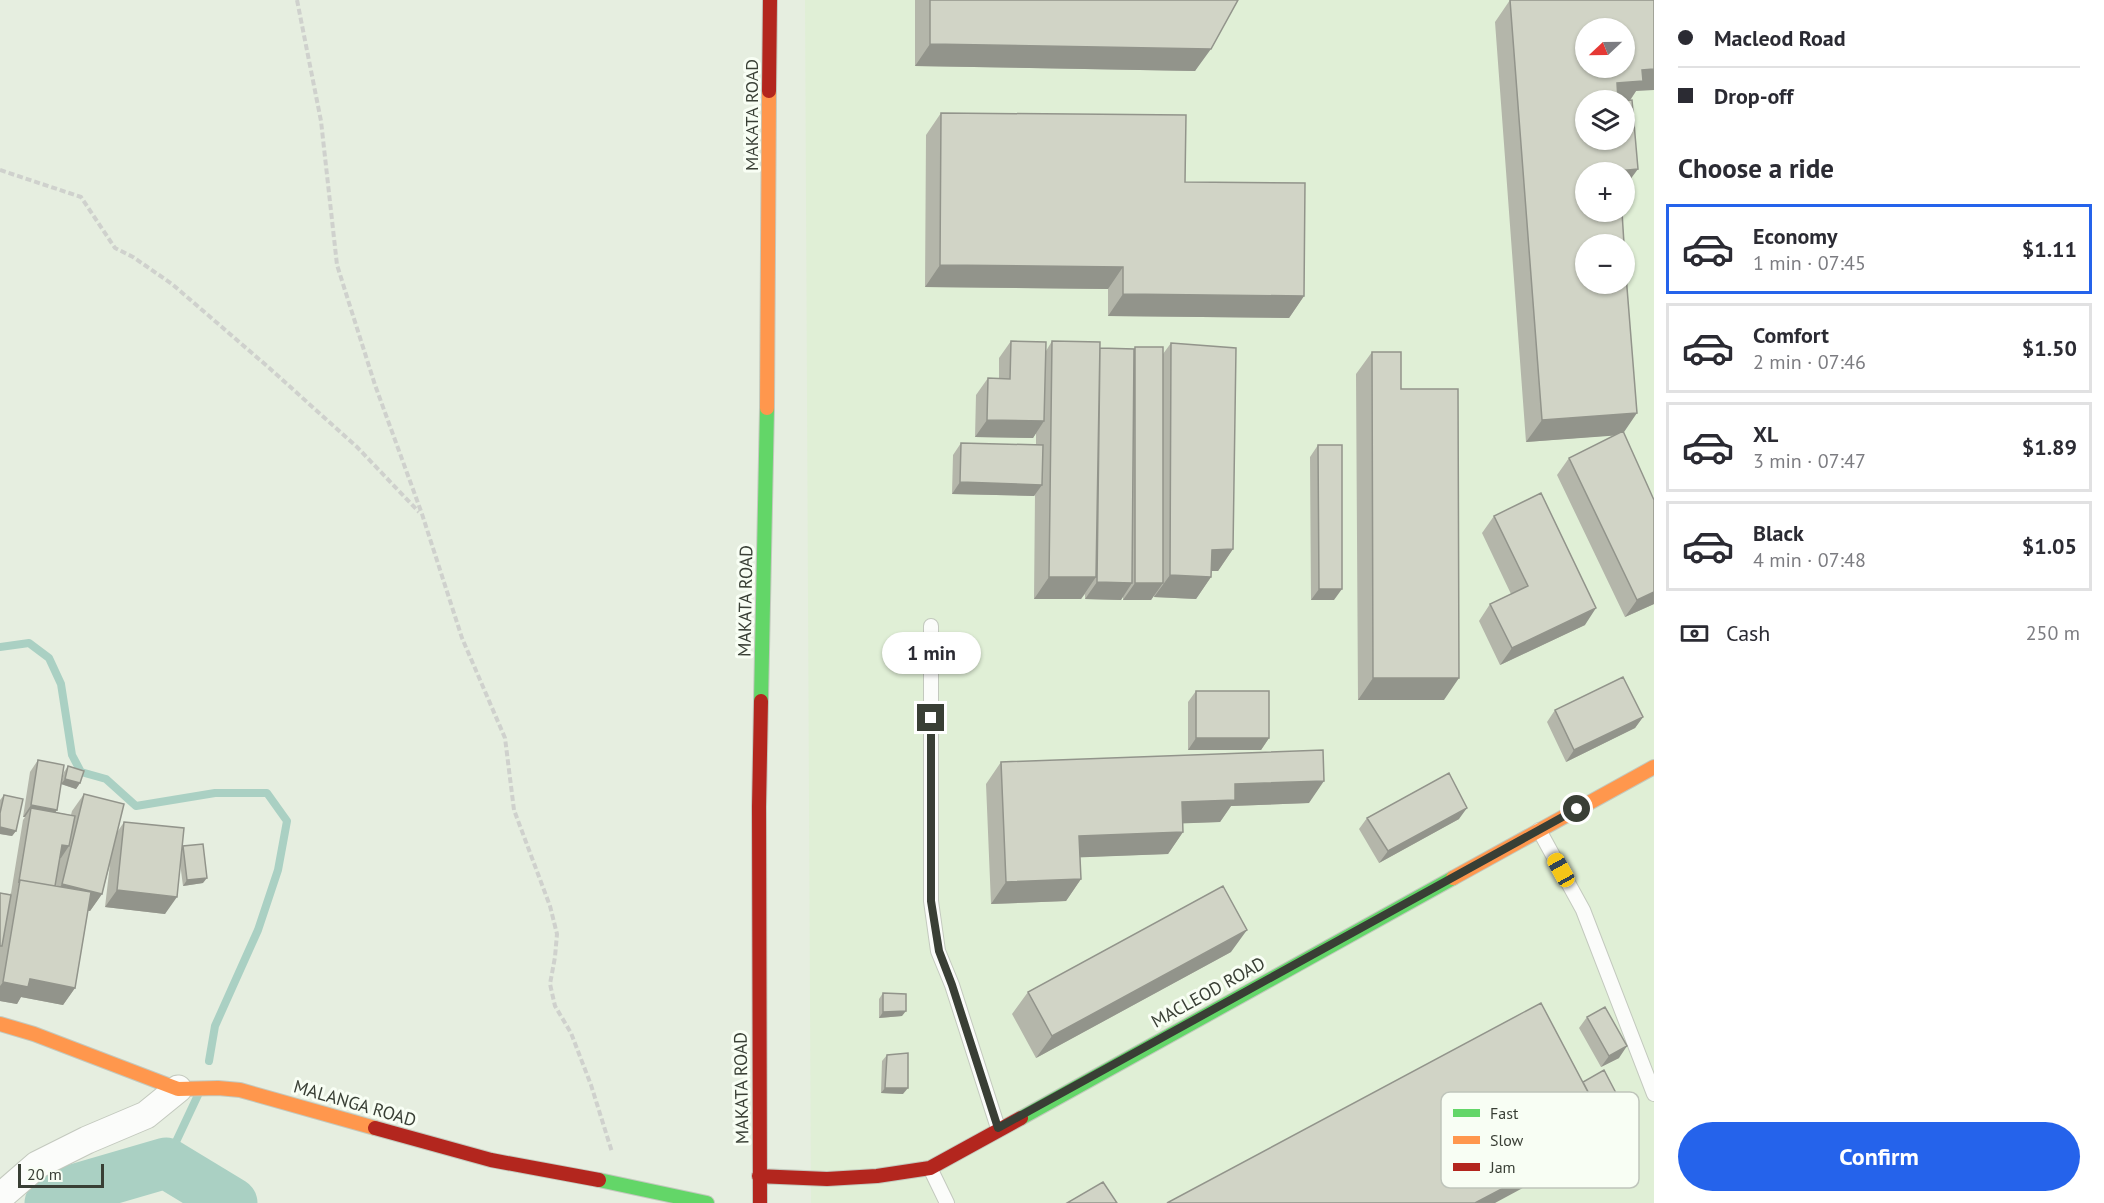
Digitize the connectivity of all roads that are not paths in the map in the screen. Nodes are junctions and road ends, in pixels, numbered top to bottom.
1 (770, 0) edge
2 (931, 626) dead end
3 (1654, 766) edge
4 (1539, 830) junction
5 (0, 1024) edge
6 (178, 1089) junction
7 (1654, 1095) edge
8 (998, 1128) junction
9 (930, 1168) junction
10 (759, 1176) junction
11 (0, 1197) edge
12 (707, 1203) edge
13 (760, 1203) edge
14 (948, 1203) edge

1 - 10 street, MAKATA ROAD
2 - 8 lane
3 - 4 street, MACLEOD ROAD
4 - 7 lane
4 - 8 street, MACLEOD ROAD
5 - 6 street, MALANGA ROAD
6 - 11 street
6 - 12 street, MALANGA ROAD
8 - 9 street, MACLEOD ROAD
9 - 10 street, MACLEOD ROAD
9 - 14 lane
10 - 13 street, MAKATA ROAD

